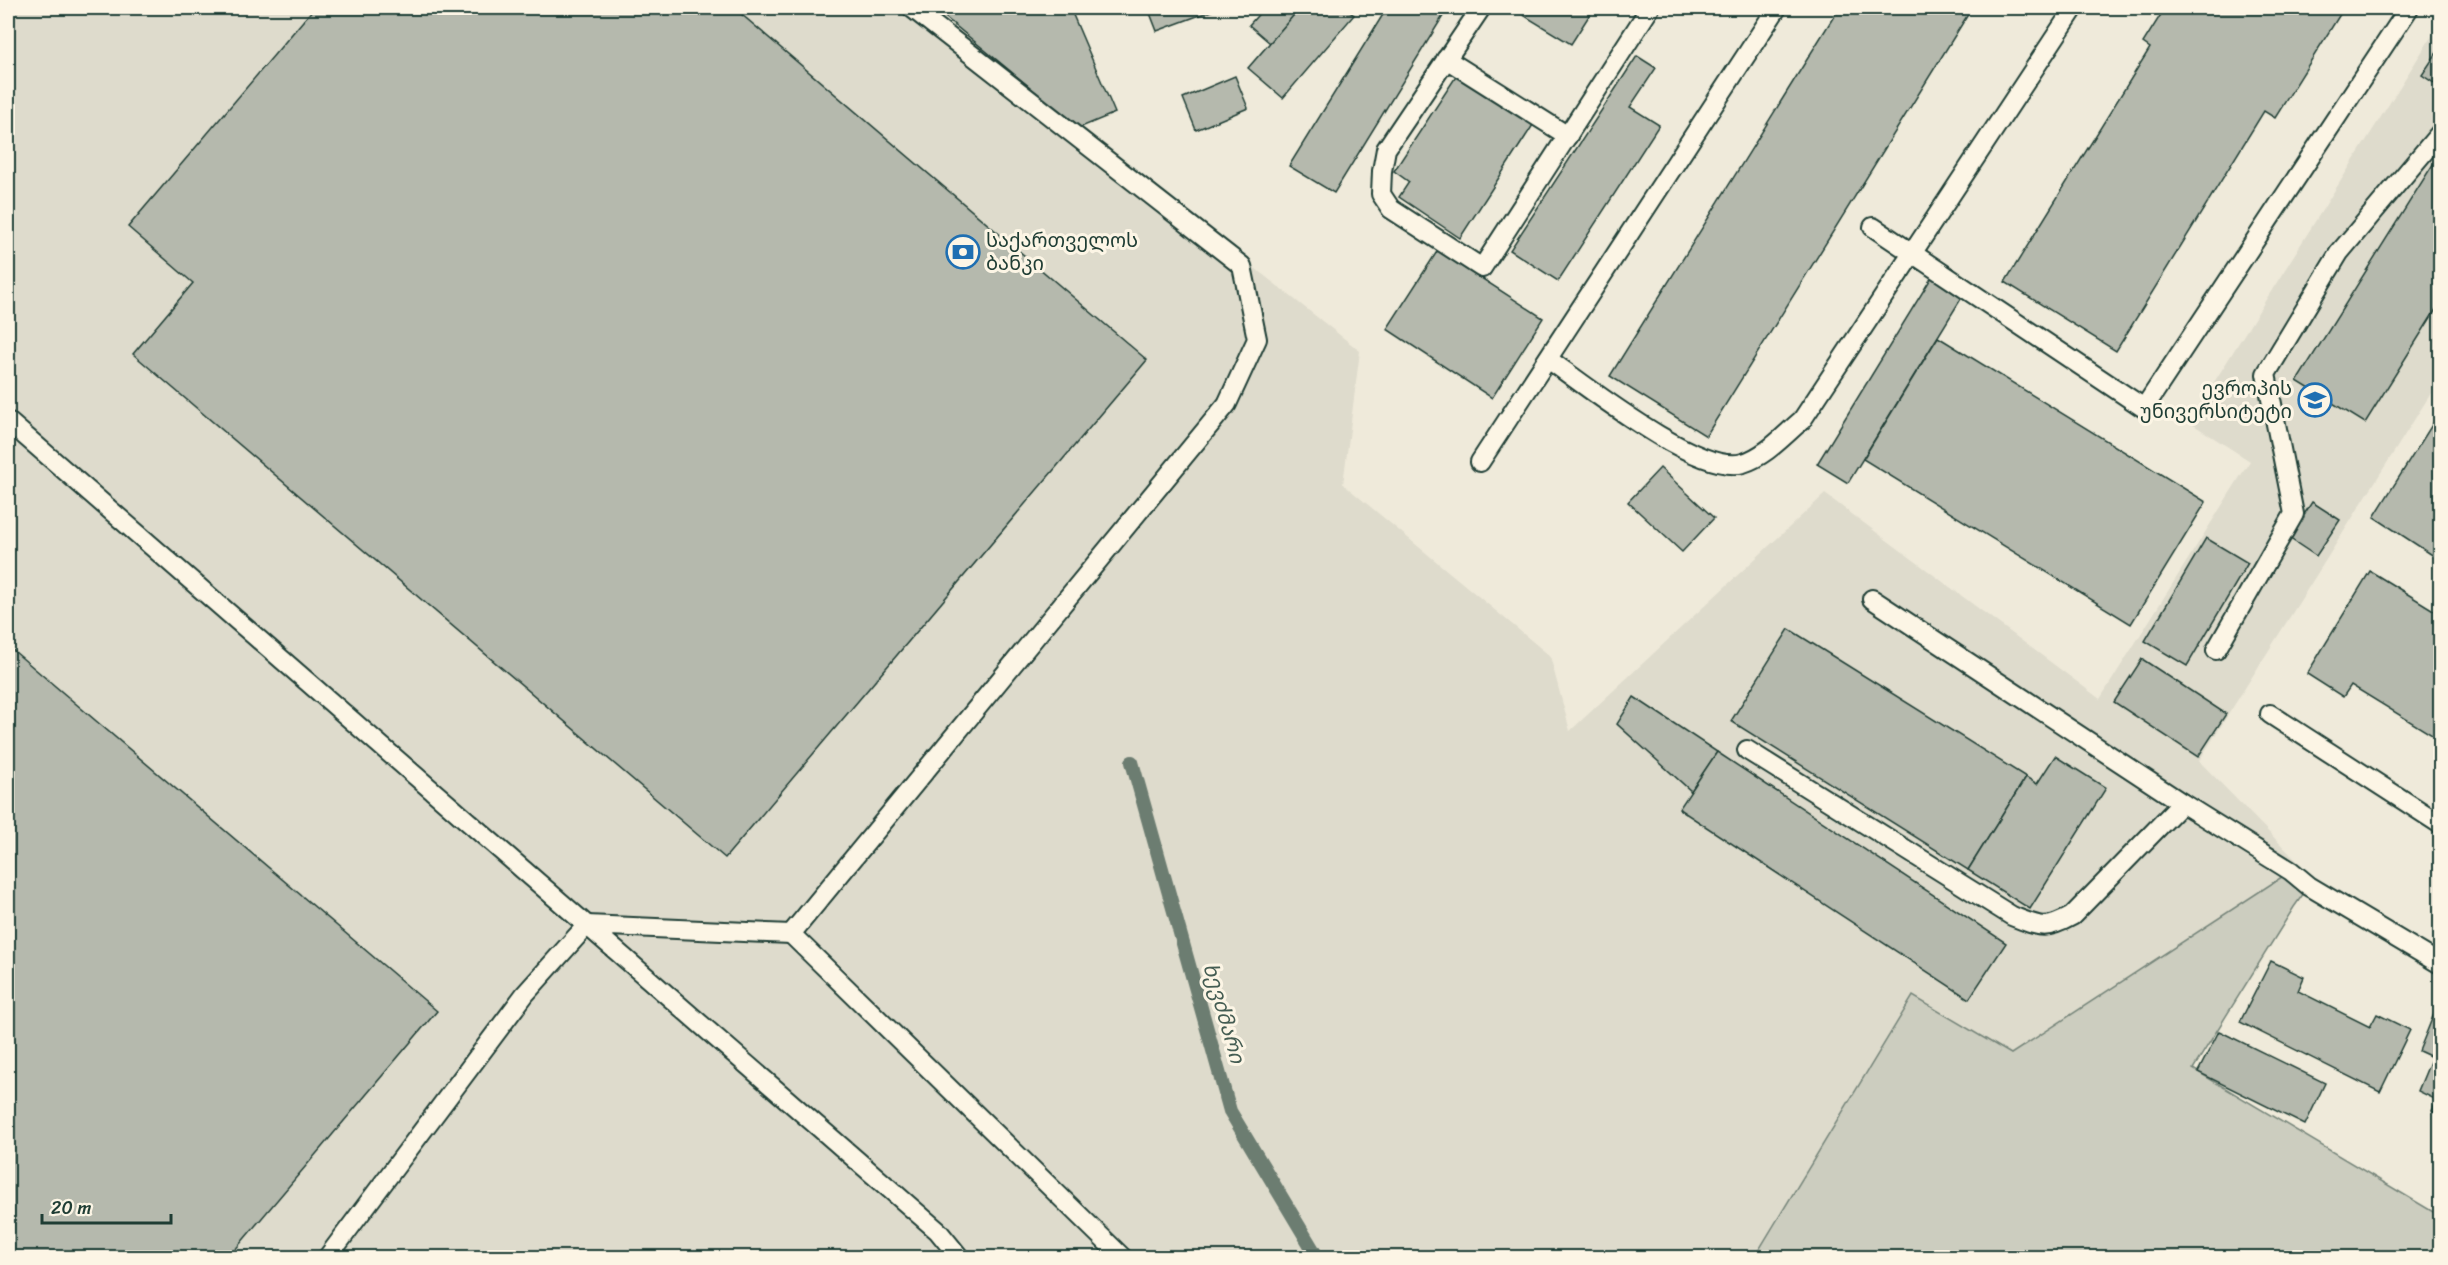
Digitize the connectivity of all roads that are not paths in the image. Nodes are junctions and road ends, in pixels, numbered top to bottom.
1 (912, 8) edge
2 (1480, 8) edge
3 (1650, 8) edge
4 (1777, 8) edge
5 (2409, 8) edge
6 (2073, 9) dead end
7 (1446, 59) junction
8 (2440, 133) edge
9 (1568, 136) junction
10 (1873, 227) dead end
11 (1912, 253) junction
12 (1548, 359) junction
13 (8, 421) edge
14 (1480, 462) dead end
15 (1872, 599) dead end
16 (2216, 650) dead end
17 (2270, 714) dead end
18 (1747, 750) dead end
19 (2182, 803) junction
20 (2440, 824) edge
21 (586, 925) junction
22 (791, 933) junction
23 (2440, 964) edge
24 (327, 1257) edge
25 (960, 1257) edge
26 (1123, 1257) edge

1 - 22 lane
2 - 7 lane
3 - 9 lane
4 - 12 lane
5 - 11 lane
6 - 11 lane
7 - 9 lane
7 - 9 lane
8 - 16 lane
10 - 11 lane
11 - 12 lane
12 - 14 lane
13 - 21 lane
15 - 19 lane
17 - 20 lane
18 - 19 lane
19 - 23 lane
21 - 22 lane
21 - 24 lane
21 - 25 lane
22 - 26 lane

